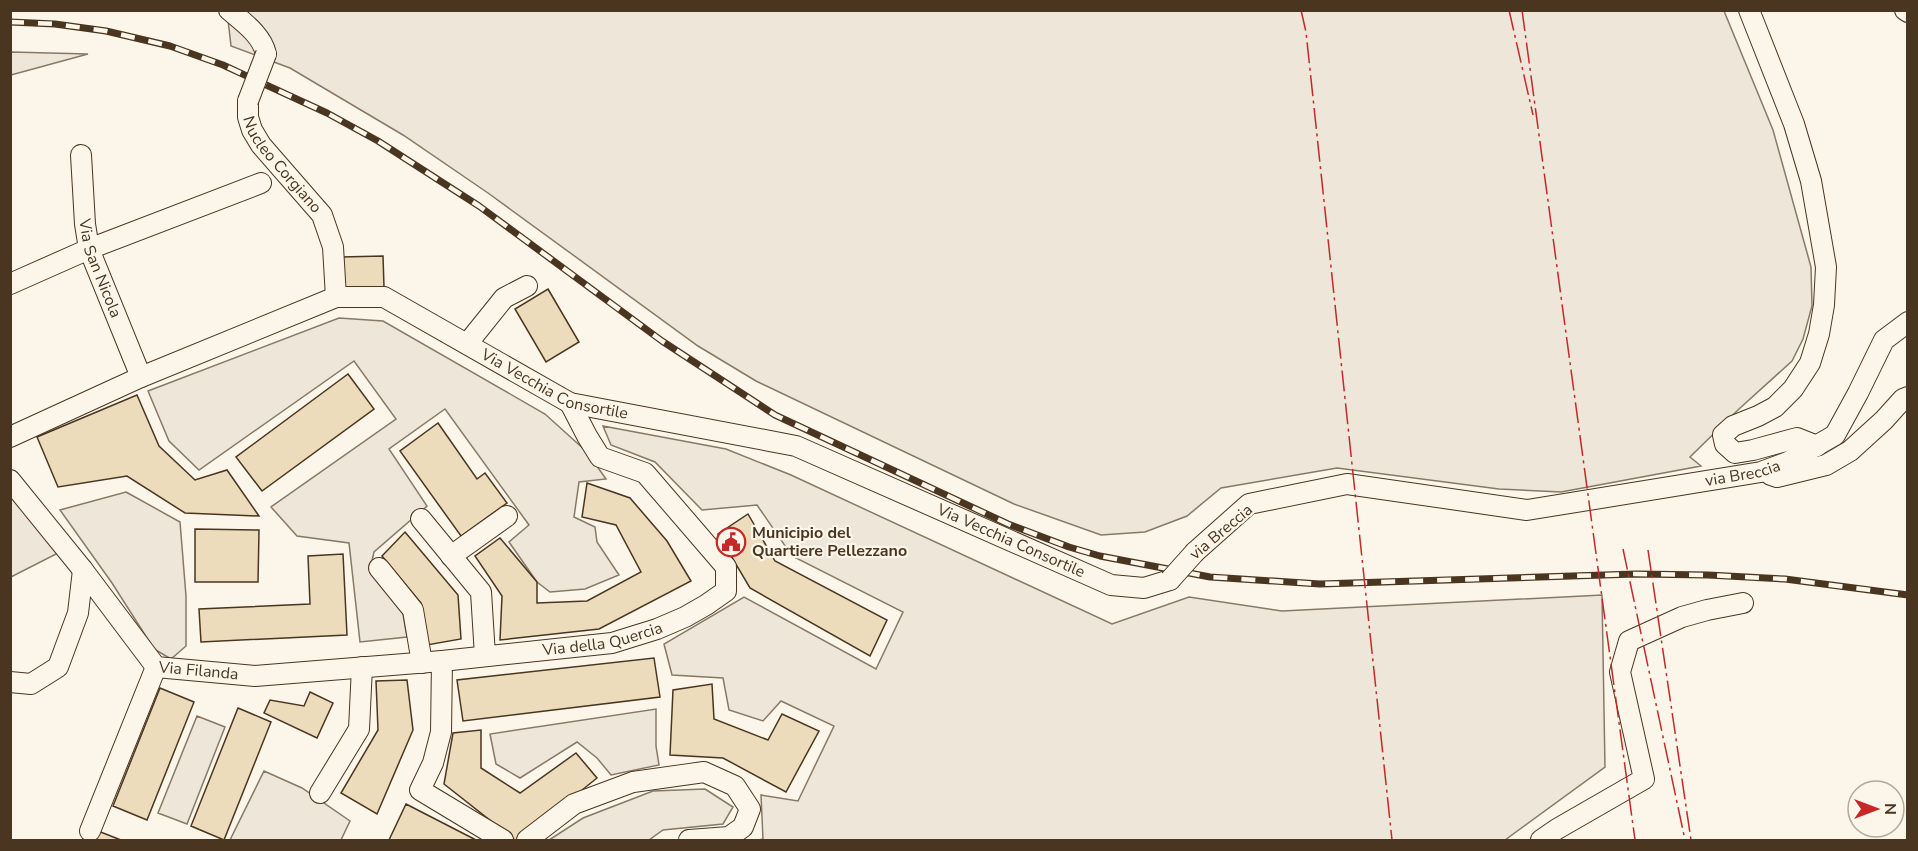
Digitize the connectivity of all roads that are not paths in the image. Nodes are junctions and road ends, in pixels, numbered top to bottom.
1 (229, 10) edge
2 (1749, 10) edge
3 (81, 155) dead end
4 (261, 183) dead end
5 (89, 249) junction
6 (10, 284) edge
7 (527, 286) dead end
8 (336, 297) junction
9 (1908, 322) edge
10 (467, 344) junction
11 (141, 376) junction
12 (1908, 396) edge
13 (570, 403) junction
14 (10, 437) edge
15 (1817, 446) junction
16 (1759, 472) junction
17 (10, 480) edge
18 (507, 516) dead end
19 (421, 519) dead end
20 (451, 556) junction
21 (379, 568) dead end
22 (83, 570) junction
23 (1111, 585) joint
24 (1743, 603) dead end
25 (484, 656) junction
26 (442, 661) junction
27 (422, 663) junction
28 (156, 667) junction
29 (362, 667) junction
30 (10, 682) edge
31 (320, 793) dead end
32 (90, 831) dead end
33 (503, 840) edge
34 (527, 840) edge
35 (689, 840) edge
36 (1541, 840) edge

1 - 8 street, Nucleo Corgiano, bridge
2 - 15 street, via Breccia
3 - 5 street, Via San Nicola
4 - 5 street
5 - 6 street
5 - 11 street, Via San Nicola
7 - 10 street
8 - 10 street, Via Vecchia Consortile
8 - 11 street, Via Vecchia Consortile
9 - 15 street
10 - 13 street, Via Vecchia Consortile
11 - 14 street, Via Vecchia Consortile
12 - 16 street
13 - 23 street, Via Vecchia Consortile
13 - 25 street, Via della Quercia
15 - 16 street, via Breccia
16 - 23 street, via Breccia, bridge
17 - 22 street, Via Filanda
18 - 20 street
19 - 20 street
20 - 25 street
21 - 27 street
22 - 28 street, Via Filanda
22 - 30 street
24 - 36 street
25 - 26 street, Via della Quercia
26 - 27 street, Via Filanda
26 - 33 street
27 - 29 street, Via Filanda
28 - 29 street, Via Filanda
28 - 32 street
29 - 31 street
34 - 35 street

